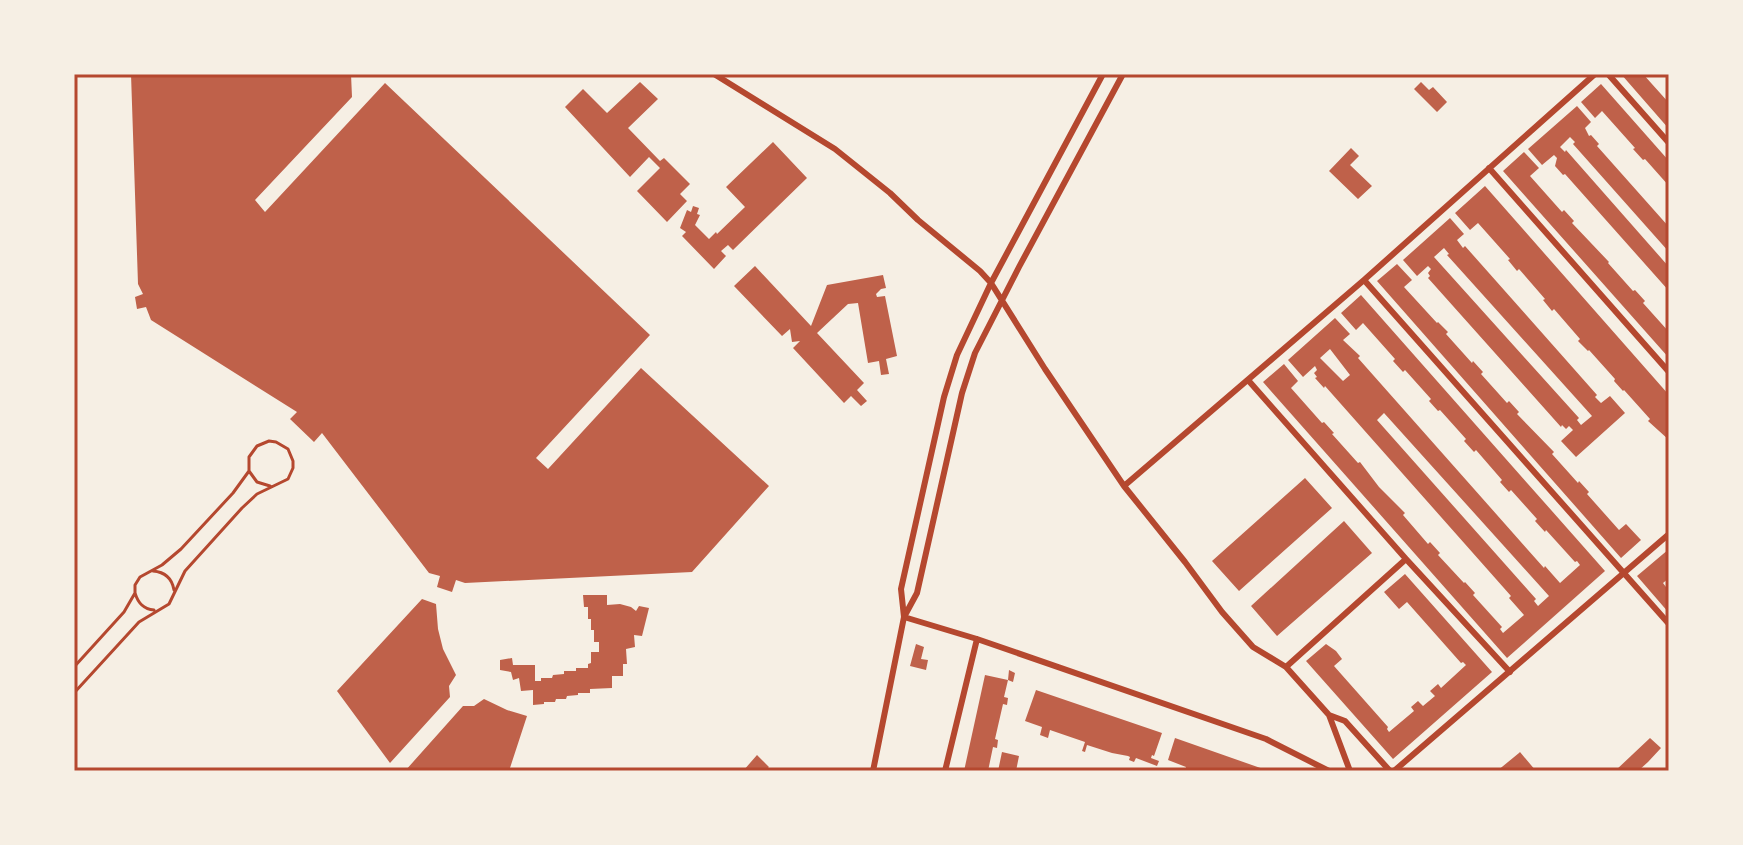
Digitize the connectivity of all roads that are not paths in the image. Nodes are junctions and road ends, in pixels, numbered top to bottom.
1 (714, 74) edge
2 (1103, 74) edge
3 (1123, 74) edge
4 (1595, 74) edge
5 (1608, 74) edge
6 (1669, 143) edge
7 (1489, 168) junction
8 (1364, 280) junction
9 (991, 283) junction
10 (1002, 299) junction
11 (1669, 372) edge
12 (1248, 380) junction
13 (249, 471) junction
14 (270, 486) junction
15 (1124, 486) junction
16 (1669, 534) edge
17 (1406, 559) junction
18 (152, 571) junction
19 (1625, 573) junction
20 (135, 593) junction
21 (174, 594) junction
22 (158, 610) junction
23 (904, 617) junction
24 (1669, 624) edge
25 (977, 639) junction
26 (74, 667) edge
27 (1286, 667) junction
28 (1510, 672) junction
29 (74, 693) edge
30 (1329, 715) junction
31 (873, 771) edge
32 (945, 771) edge
33 (1329, 771) edge
34 (1350, 771) edge
35 (1392, 771) edge

1 - 9 street
2 - 9 street
3 - 10 street
4 - 7 street
5 - 6 street
7 - 8 street
7 - 11 street
8 - 12 street
8 - 19 street
9 - 10 street
9 - 23 street
10 - 15 street
10 - 23 street
12 - 15 street
12 - 17 street
13 - 14 lane
13 - 14 lane
13 - 18 lane
14 - 21 lane
15 - 27 street
16 - 19 street
17 - 27 street
17 - 28 street
18 - 20 lane
18 - 21 lane
19 - 24 street
19 - 28 street
20 - 22 lane
20 - 26 lane
21 - 22 lane
22 - 29 lane
23 - 25 street
23 - 31 street
25 - 32 street
25 - 33 street
27 - 30 street
28 - 35 street
30 - 34 street
30 - 35 street

